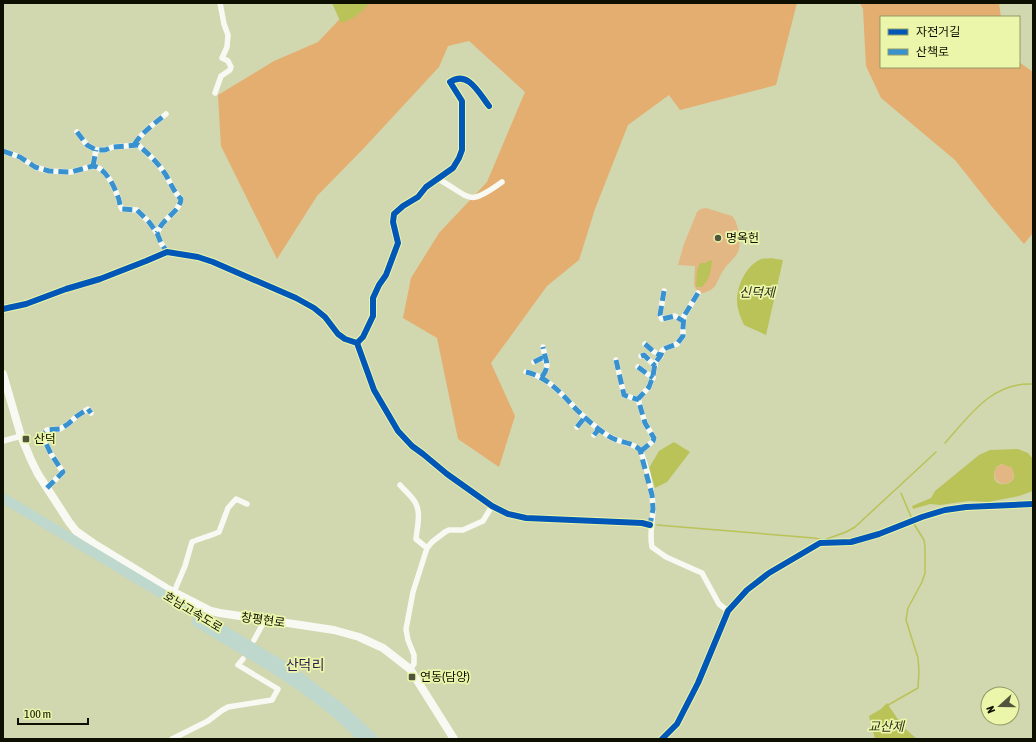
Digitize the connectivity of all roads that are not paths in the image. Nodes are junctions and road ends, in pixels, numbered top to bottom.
1 (220, 3) edge
2 (215, 93) dead end
3 (489, 106) dead end
4 (166, 114) dead end
5 (77, 132) dead end
6 (134, 145) junction
7 (96, 150) junction
8 (3, 151) edge
9 (93, 166) junction
10 (438, 179) junction
11 (502, 182) dead end
12 (157, 233) junction
13 (167, 252) junction
14 (664, 291) dead end
15 (698, 292) dead end
16 (3, 309) edge
17 (684, 321) junction
18 (358, 343) junction
19 (645, 344) dead end
20 (543, 347) dead end
21 (641, 356) dead end
22 (660, 356) junction
23 (616, 360) dead end
24 (546, 361) junction
25 (534, 362) dead end
26 (654, 366) junction
27 (638, 367) dead end
28 (526, 372) dead end
29 (3, 374) edge
30 (542, 377) junction
31 (653, 378) junction
32 (639, 400) junction
33 (91, 413) dead end
34 (585, 417) junction
35 (577, 428) dead end
36 (599, 429) junction
37 (594, 435) dead end
38 (20, 436) junction
39 (3, 441) edge
40 (641, 451) junction
41 (400, 485) dead end
42 (47, 488) junction
43 (3, 498) edge
44 (246, 504) dead end
45 (1033, 504) edge
46 (3, 506) edge
47 (492, 506) junction
48 (650, 525) junction
49 (428, 548) junction
50 (174, 592) junction
51 (728, 611) junction
52 (266, 620) junction
53 (254, 640) dead end
54 (243, 659) dead end
55 (410, 669) junction
56 (172, 739) edge
57 (363, 739) edge
58 (373, 739) edge
59 (454, 739) edge
60 (662, 739) edge

1 - 2 street
3 - 10 street
4 - 6 street
5 - 7 street
6 - 7 street
6 - 12 street
7 - 9 street
8 - 9 street
9 - 12 street
10 - 11 street
10 - 18 street
12 - 13 street
13 - 16 street
13 - 18 street
14 - 17 street
15 - 17 street
17 - 22 street
18 - 47 street
19 - 22 street
20 - 24 street
21 - 26 street
22 - 26 street
23 - 32 street
24 - 25 street
24 - 30 street
26 - 31 street
27 - 31 street
28 - 30 street
29 - 38 main road, 창평현로
30 - 34 street
31 - 32 street
32 - 40 street
33 - 42 street
34 - 35 street
34 - 36 street
36 - 37 street
36 - 40 street
38 - 39 street
38 - 42 main road, 창평현로
40 - 48 street
41 - 49 street
42 - 50 main road, 창평현로
43 - 58 highway, 호남고속도로
44 - 50 street
45 - 51 street
46 - 57 highway, 호남고속도로
47 - 48 street
47 - 49 street
48 - 51 street
49 - 55 street
50 - 52 main road, 창평현로
51 - 60 street
52 - 53 street
52 - 55 main road, 창평현로
54 - 56 street
55 - 59 main road, 창평현로

